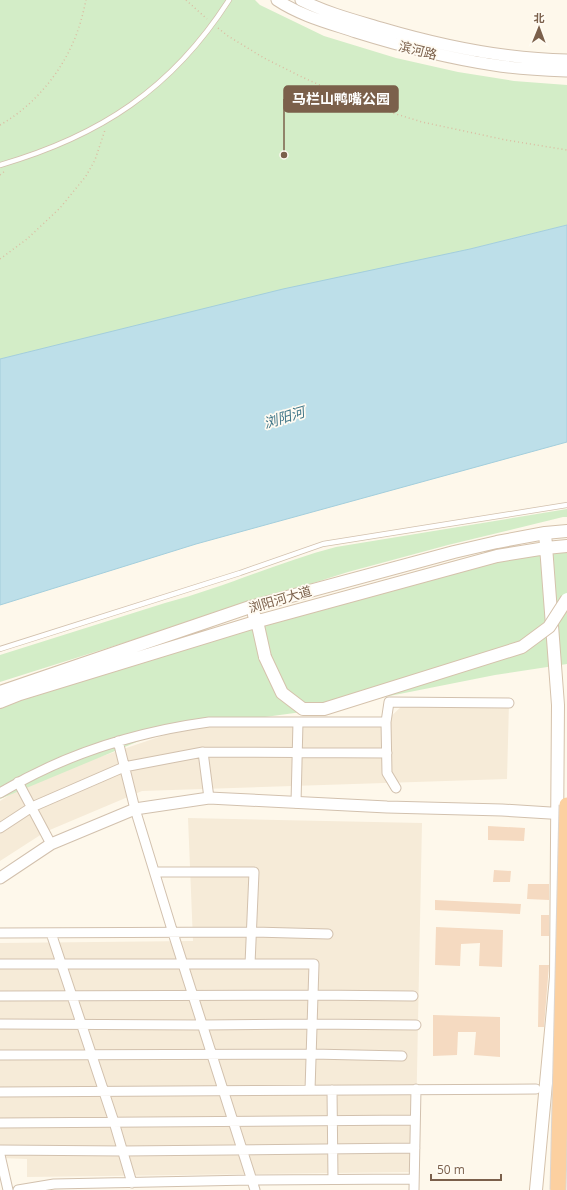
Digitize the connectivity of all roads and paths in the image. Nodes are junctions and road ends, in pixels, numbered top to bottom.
1 (86, 0) edge
2 (186, 0) edge
3 (229, 0) edge
4 (277, 0) edge
5 (301, 0) edge
6 (213, 24) junction
7 (567, 60) edge
8 (567, 71) edge
9 (110, 119) junction
10 (0, 125) edge
11 (567, 150) edge
12 (0, 165) edge
13 (0, 259) edge
14 (567, 505) edge
15 (567, 531) edge
16 (545, 533) junction
17 (567, 546) edge
18 (546, 548) junction
19 (567, 599) edge
20 (250, 607) junction
21 (257, 621) junction
22 (0, 649) edge
23 (0, 692) edge
24 (0, 702) edge
25 (509, 703) dead end
26 (298, 722) junction
27 (386, 722) junction
28 (118, 742) junction
29 (203, 752) junction
30 (297, 753) junction
31 (387, 753) junction
32 (124, 767) junction
33 (18, 782) junction
34 (396, 788) dead end
35 (0, 793) edge
36 (209, 798) junction
37 (296, 803) junction
38 (32, 807) junction
39 (135, 809) junction
40 (564, 810) edge
41 (0, 828) edge
42 (51, 844) junction
43 (154, 872) junction
44 (0, 878) edge
45 (252, 932) junction
46 (173, 933) junction
47 (0, 934) edge
48 (51, 934) junction
49 (328, 934) dead end
50 (0, 964) edge
51 (183, 964) junction
52 (250, 964) junction
53 (61, 965) junction
54 (193, 995) junction
55 (313, 995) junction
56 (0, 996) edge
57 (71, 996) junction
58 (413, 996) dead end
59 (0, 1024) edge
60 (80, 1024) junction
61 (312, 1024) junction
62 (203, 1025) junction
63 (416, 1025) dead end
64 (212, 1054) junction
65 (312, 1054) junction
66 (0, 1055) edge
67 (91, 1055) junction
68 (402, 1056) dead end
69 (416, 1089) junction
70 (536, 1089) dead end
71 (223, 1090) junction
72 (310, 1090) junction
73 (332, 1090) junction
74 (103, 1091) junction
75 (0, 1092) edge
76 (332, 1120) junction
77 (415, 1120) junction
78 (114, 1122) junction
79 (233, 1122) junction
80 (0, 1123) edge
81 (415, 1148) junction
82 (333, 1149) junction
83 (0, 1150) edge
84 (123, 1151) junction
85 (242, 1151) junction
86 (0, 1158) edge
87 (333, 1179) junction
88 (414, 1179) junction
89 (252, 1180) junction
90 (132, 1183) junction
91 (8, 1190) edge
92 (18, 1190) edge
93 (255, 1190) edge
94 (414, 1190) edge
95 (536, 1190) edge
96 (558, 1190) edge

1 - 10 path
2 - 6 path
3 - 6 lane
4 - 8 street, 滨河路
5 - 7 street, 滨河路
6 - 9 lane
6 - 11 path
9 - 12 lane
9 - 13 path
14 - 22 lane
15 - 16 main road, 浏阳河大道
16 - 18 main road
16 - 20 main road, 浏阳河大道
17 - 18 main road, 浏阳河大道
18 - 21 main road, 浏阳河大道
18 - 40 main road
19 - 21 main road, bridge
20 - 21 main road
20 - 23 main road, 浏阳河大道
21 - 24 main road, 浏阳河大道
25 - 27 street
26 - 27 street
26 - 28 street
26 - 30 street
27 - 31 street
28 - 32 street
28 - 33 street
29 - 30 street
29 - 32 street
29 - 36 street
30 - 31 street
30 - 37 street
31 - 34 street
32 - 38 street
32 - 39 street
33 - 35 street
33 - 38 street
36 - 37 street
36 - 39 street
37 - 40 street
38 - 41 street
38 - 42 street
39 - 42 street
39 - 43 street
40 - 95 main road
40 - 96 highway, bridge
42 - 44 street
43 - 45 street
43 - 46 street
45 - 46 street
45 - 49 street
45 - 52 street
46 - 48 street
46 - 51 street
47 - 48 street
48 - 53 street
50 - 53 street
51 - 52 street
51 - 53 street
51 - 54 street
52 - 55 street
53 - 57 street
54 - 55 street
54 - 57 street
54 - 62 street
55 - 58 street
55 - 61 street
56 - 57 street
57 - 60 street
59 - 60 street
60 - 62 street
60 - 67 street
61 - 62 street
61 - 63 street
61 - 65 street
62 - 64 street
64 - 65 street
64 - 67 street
64 - 71 street
65 - 68 street
65 - 72 street
66 - 67 street
67 - 74 street
69 - 70 street
69 - 73 street
69 - 77 street
71 - 72 street
71 - 74 street
71 - 79 street
72 - 73 street
73 - 76 street
74 - 75 street
74 - 78 street
76 - 77 street
76 - 79 street
76 - 82 street
77 - 81 street
78 - 79 street
78 - 80 street
78 - 84 street
79 - 85 street
81 - 82 street
81 - 88 street
82 - 85 street
82 - 87 street
83 - 84 street
84 - 85 street
84 - 90 street
85 - 89 street
86 - 91 street
87 - 88 street
87 - 89 street
88 - 94 street
89 - 90 street
89 - 93 street
90 - 92 street

